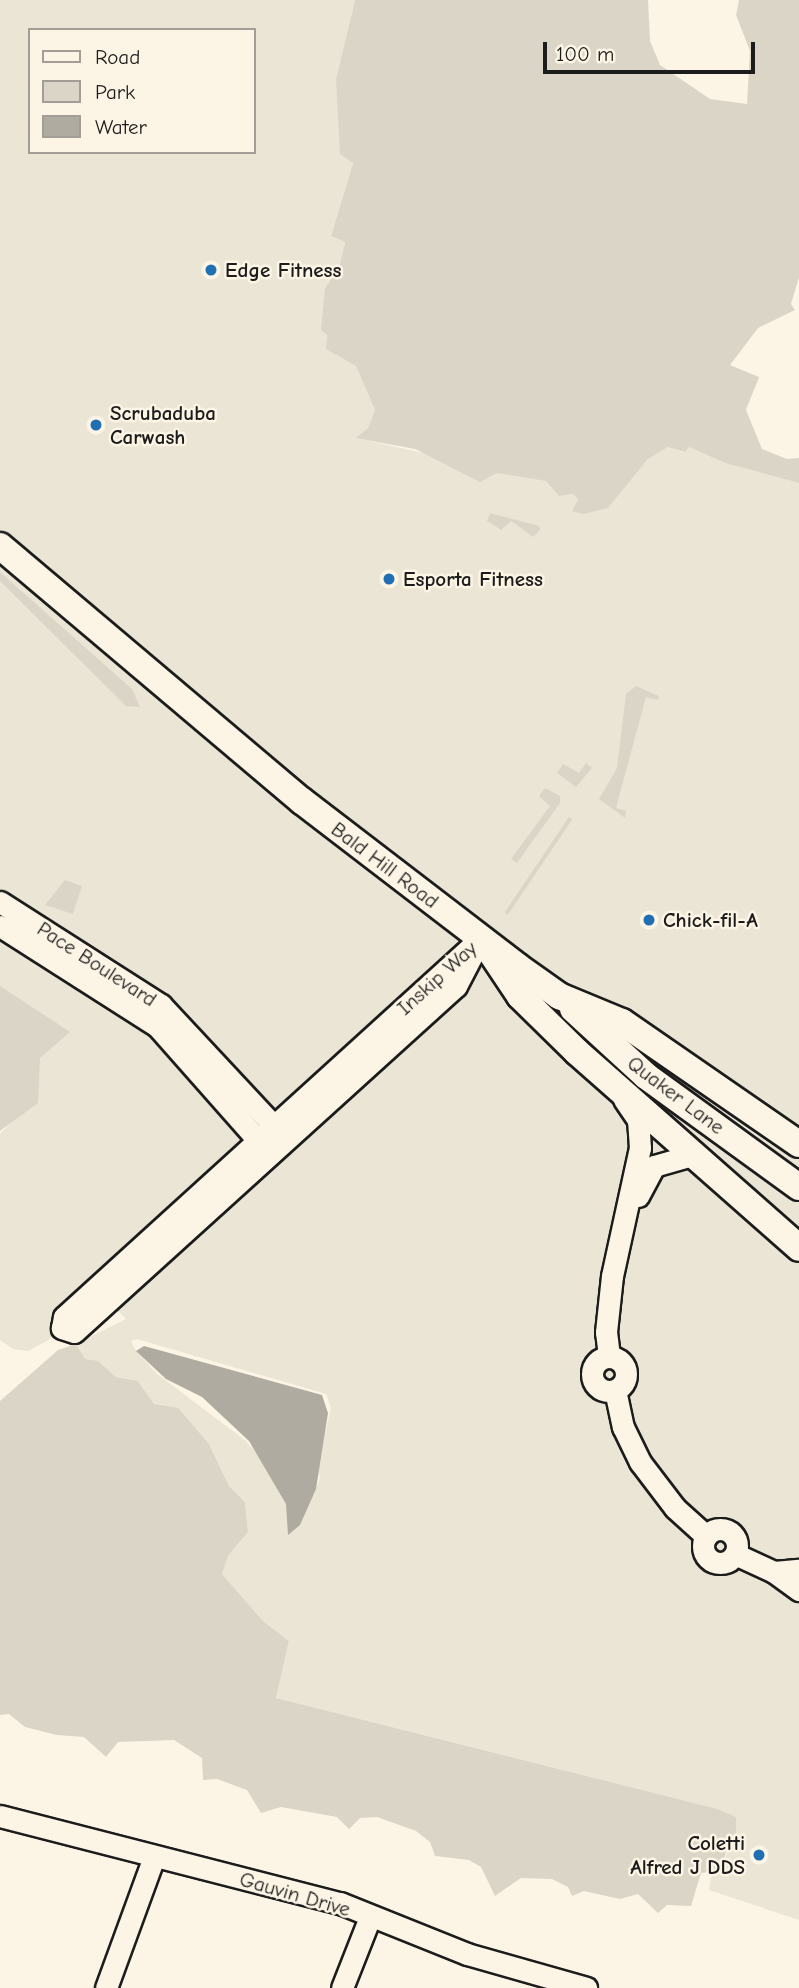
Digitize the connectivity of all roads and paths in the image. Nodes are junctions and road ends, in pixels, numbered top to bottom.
1 (0, 545) edge
2 (0, 902) edge
3 (0, 926) edge
4 (481, 938) junction
5 (559, 996) junction
6 (615, 1086) junction
7 (266, 1133) junction
8 (799, 1144) edge
9 (692, 1155) junction
10 (799, 1187) edge
11 (625, 1227) junction
12 (799, 1248) edge
13 (799, 1570) edge
14 (774, 1572) junction
15 (799, 1590) edge
16 (0, 1816) edge
17 (153, 1857) junction
18 (370, 1917) junction
19 (106, 1988) edge
20 (342, 1988) edge
21 (586, 1988) edge

1 - 4 main road, Bald Hill Road
2 - 7 street, Pace Boulevard
3 - 7 street, Pace Boulevard
4 - 5 main road, Bald Hill Road
4 - 6 main road
4 - 7 street, Inskip Way
4 - 7 street, Inskip Way
5 - 8 main road, Bald Hill Road
5 - 10 main road, Quaker Lane
6 - 9 main road
6 - 11 street
9 - 11 street
9 - 12 main road
11 - 14 street
13 - 14 street
14 - 15 street
16 - 17 street, Gauvin Drive
17 - 18 street, Gauvin Drive
17 - 19 street
18 - 20 street
18 - 21 street, Gauvin Drive

